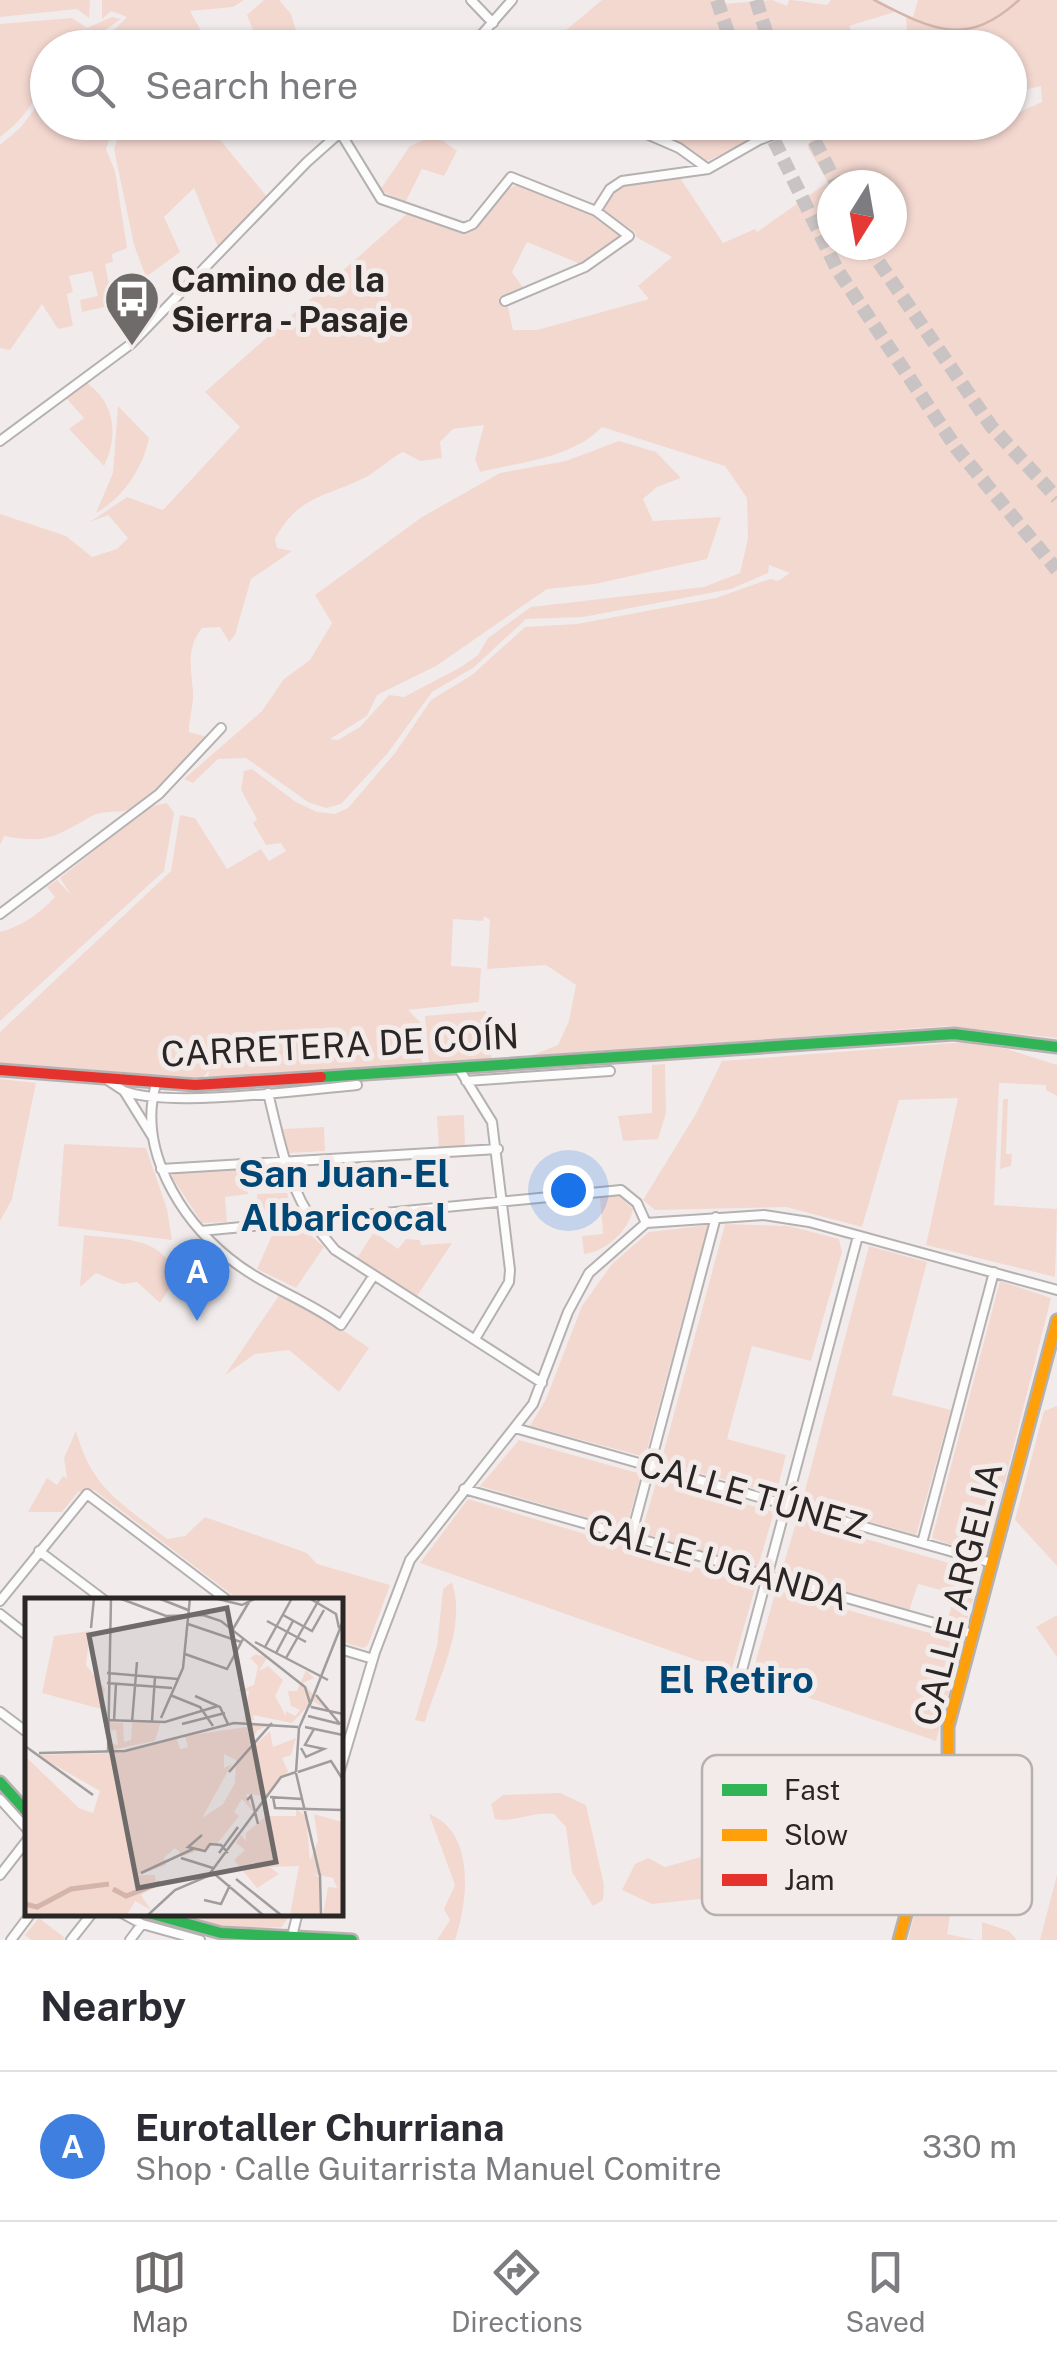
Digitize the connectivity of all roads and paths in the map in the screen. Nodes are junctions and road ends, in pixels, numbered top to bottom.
1 (471, 0) edge
2 (512, 0) edge
3 (493, 23) junction
4 (487, 30) edge
5 (332, 140) edge
6 (345, 140) edge
7 (660, 140) edge
8 (759, 140) edge
9 (708, 169) junction
10 (596, 211) junction
11 (504, 301) dead end
12 (0, 441) edge
13 (222, 728) dead end
14 (0, 914) edge
15 (1057, 1048) edge
16 (458, 1068) junction
17 (0, 1070) edge
18 (610, 1071) dead end
19 (109, 1081) junction
20 (466, 1081) junction
21 (156, 1084) junction
22 (357, 1085) dead end
23 (124, 1092) junction
24 (268, 1093) junction
25 (152, 1096) junction
26 (154, 1140) junction
27 (498, 1148) junction
28 (284, 1162) junction
29 (161, 1169) junction
30 (502, 1201) junction
31 (716, 1216) junction
32 (310, 1221) junction
33 (646, 1223) junction
34 (201, 1230) junction
35 (858, 1236) junction
36 (994, 1272) junction
37 (374, 1274) junction
38 (1057, 1290) edge
39 (1057, 1320) edge
40 (475, 1339) junction
41 (542, 1383) junction
42 (515, 1428) junction
43 (650, 1466) junction
44 (464, 1489) junction
45 (786, 1505) junction
46 (631, 1537) junction
47 (922, 1543) junction
48 (40, 1551) junction
49 (992, 1563) junction
50 (768, 1576) junction
51 (101, 1598) edge
52 (224, 1598) edge
53 (0, 1601) edge
54 (0, 1614) edge
55 (25, 1634) edge
56 (973, 1634) junction
57 (342, 1650) edge
58 (373, 1658) junction
59 (741, 1674) dead end
60 (0, 1712) edge
61 (342, 1728) edge
62 (25, 1731) edge
63 (352, 1731) junction
64 (948, 1755) edge
65 (342, 1764) edge
66 (0, 1782) edge
67 (0, 1799) edge
68 (25, 1810) edge
69 (25, 1827) edge
70 (25, 1843) edge
71 (0, 1876) edge
72 (30, 1915) edge
73 (91, 1915) edge
74 (906, 1915) edge
75 (143, 1918) edge
76 (272, 1938) edge
77 (291, 1938) edge
78 (11, 1940) edge
79 (72, 1940) edge
80 (130, 1940) edge
81 (200, 1940) edge
82 (352, 1940) edge
83 (899, 1940) edge

1 - 3 street
2 - 3 street
3 - 4 street
5 - 12 street
6 - 10 street
7 - 9 street
8 - 9 street
9 - 10 street
10 - 11 street
13 - 14 street
15 - 16 street, CARRETERA DE COÍN
16 - 20 street
16 - 21 street, CARRETERA DE COÍN
17 - 19 street, CARRETERA DE COÍN
18 - 20 street
19 - 21 street, CARRETERA DE COÍN
19 - 23 street
20 - 27 street
21 - 25 street
22 - 24 street, CARRETERA DE COÍN
23 - 25 street, CARRETERA DE COÍN
23 - 26 street
24 - 25 street, CARRETERA DE COÍN
24 - 28 street
25 - 26 street
26 - 29 street
27 - 28 street
27 - 30 street
28 - 29 street
28 - 32 street
29 - 34 street
30 - 32 street
30 - 33 street
30 - 40 street
31 - 33 street
31 - 35 street
31 - 43 street
32 - 34 street
32 - 37 street
33 - 41 street
34 - 37 street
35 - 36 street
35 - 45 street
36 - 38 street
36 - 47 street
37 - 40 street
39 - 49 street, CALLE ARGELIA
40 - 41 street
41 - 42 street
42 - 43 street, CALLE TÚNEZ
42 - 44 street
43 - 45 street, CALLE TÚNEZ
43 - 46 street
44 - 46 street, CALLE UGANDA
44 - 58 street
45 - 47 street, CALLE TÚNEZ
45 - 50 street
46 - 50 street, CALLE UGANDA
47 - 49 street, CALLE TÚNEZ
48 - 51 street
48 - 52 street
48 - 53 street
49 - 56 street, CALLE ARGELIA
50 - 56 street, CALLE UGANDA
50 - 59 street
54 - 55 street
56 - 64 street, CALLE ARGELIA
57 - 58 street
58 - 63 street
60 - 62 street
61 - 63 street
63 - 65 street
66 - 68 street
67 - 69 street
70 - 71 street
72 - 78 street
73 - 79 street
74 - 83 street, CALLE ARGELIA
75 - 76 street
75 - 80 street
75 - 81 street
76 - 77 street
77 - 82 street

